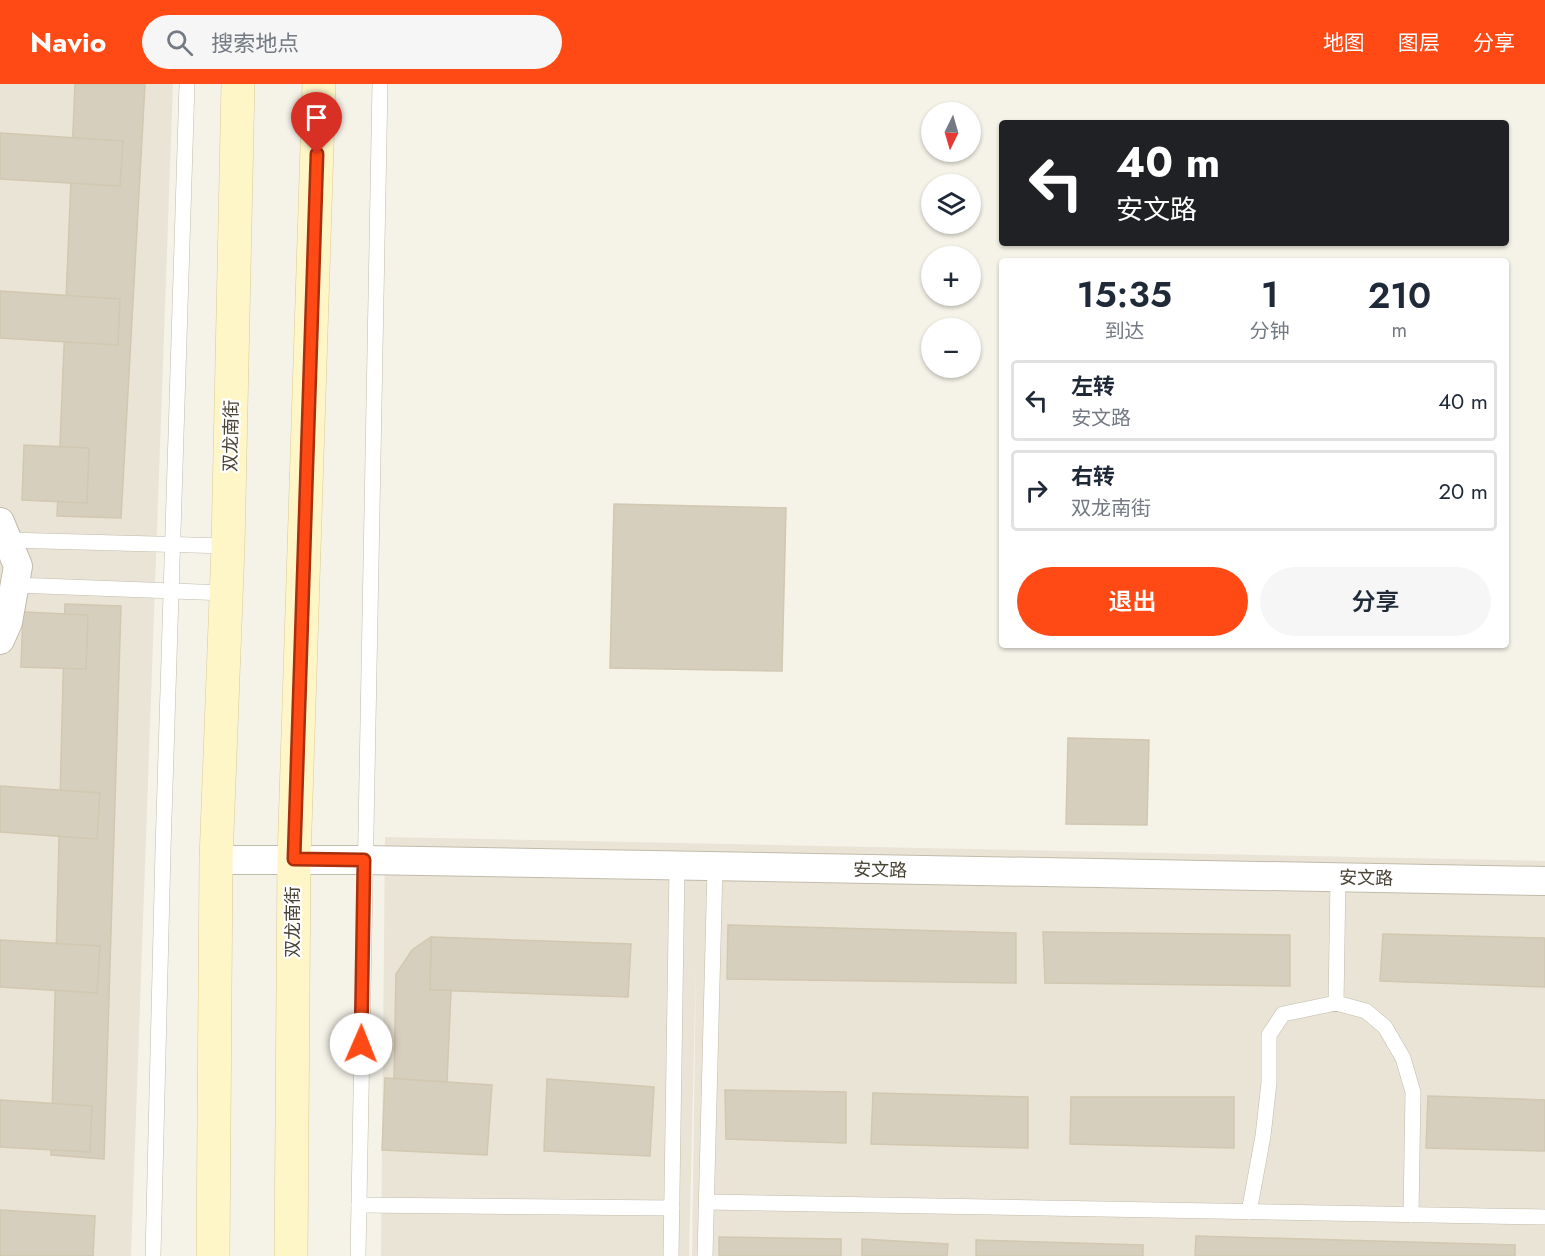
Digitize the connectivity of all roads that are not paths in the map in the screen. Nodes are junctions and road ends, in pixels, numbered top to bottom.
1 (188, 84) edge
2 (238, 84) edge
3 (319, 84) edge
4 (380, 84) edge
5 (4, 531) edge
6 (173, 545) junction
7 (228, 546) junction
8 (15, 585) junction
9 (172, 591) junction
10 (226, 593) junction
11 (0, 640) edge
12 (294, 859) junction
13 (216, 860) junction
14 (364, 860) junction
15 (677, 866) junction
16 (715, 867) junction
17 (1338, 878) junction
18 (1545, 881) edge
19 (1336, 1002) junction
20 (707, 1202) junction
21 (358, 1205) junction
22 (672, 1208) junction
23 (1249, 1212) junction
24 (1411, 1215) junction
25 (1545, 1217) edge
26 (153, 1256) edge
27 (213, 1256) edge
28 (291, 1256) edge
29 (358, 1256) edge
30 (671, 1256) edge
31 (705, 1256) edge

1 - 6 lane
2 - 7 main road, 双龙南街
3 - 12 main road, 双龙南街
4 - 14 lane
5 - 6 lane
5 - 8 street
6 - 7 lane
6 - 9 lane
7 - 10 main road, 双龙南街
8 - 9 lane
8 - 11 street
9 - 10 lane
9 - 26 lane
10 - 13 main road, 双龙南街
12 - 13 street, 安文路
12 - 14 street, 安文路
12 - 28 main road, 双龙南街
13 - 27 main road, 双龙南街
14 - 15 street, 安文路
14 - 21 lane
15 - 16 street, 安文路
15 - 22 lane
16 - 17 street, 安文路
16 - 20 lane
17 - 18 street, 安文路
17 - 19 lane
19 - 23 lane
19 - 24 lane
20 - 23 lane
20 - 31 lane
21 - 22 lane
21 - 29 lane
22 - 30 lane
23 - 24 lane
24 - 25 lane

